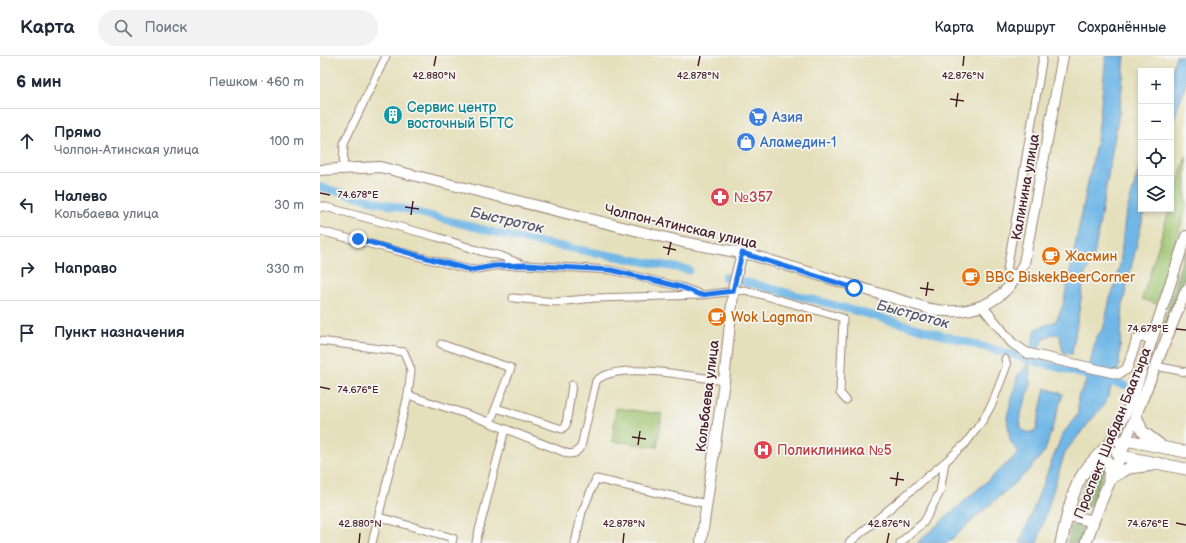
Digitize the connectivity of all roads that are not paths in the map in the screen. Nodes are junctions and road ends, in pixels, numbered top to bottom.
1 (386, 56) edge
2 (1043, 56) edge
3 (1063, 56) edge
4 (343, 169) junction
5 (320, 170) edge
6 (320, 208) edge
7 (320, 231) edge
8 (1186, 236) edge
9 (742, 253) junction
10 (525, 265) junction
11 (1018, 277) junction
12 (734, 288) junction
13 (1186, 290) edge
14 (701, 295) junction
15 (512, 298) dead end
16 (982, 306) junction
17 (1153, 338) junction
18 (320, 341) edge
19 (441, 344) dead end
20 (1005, 359) dead end
21 (1155, 366) junction
22 (1186, 372) edge
23 (724, 381) junction
24 (572, 385) dead end
25 (408, 395) junction
26 (846, 400) dead end
27 (496, 408) junction
28 (1136, 416) junction
29 (490, 423) junction
30 (505, 429) junction
31 (1126, 440) junction
32 (1109, 444) junction
33 (1167, 448) junction
34 (1186, 452) edge
35 (1121, 456) junction
36 (1095, 459) junction
37 (945, 462) junction
38 (1163, 464) junction
39 (1186, 469) edge
40 (1109, 480) junction
41 (707, 504) junction
42 (1068, 515) junction
43 (378, 517) junction
44 (1092, 521) junction
45 (476, 542) dead end
46 (372, 543) edge
47 (452, 543) edge
48 (575, 543) edge
49 (701, 543) edge
50 (849, 543) edge
51 (900, 543) edge
52 (1061, 543) edge
53 (1086, 543) edge

1 - 4 street
2 - 11 street
3 - 11 main road, Калинина улица
4 - 5 main road, Чолпон-Атинская улица
4 - 9 main road, Чолпон-Атинская улица
6 - 10 street
7 - 10 street
8 - 17 main road, Проспект Шабдан Баатыра
9 - 12 main road, Кольбаева улица
9 - 16 main road, Чолпон-Атинская улица
10 - 14 street
11 - 16 main road, Калинина улица
12 - 14 street
12 - 23 main road, Кольбаева улица
12 - 26 street
13 - 21 main road, Проспект Шабдан Баатыра
14 - 15 street
16 - 17 street
17 - 32 main road, Проспект Шабдан Баатыра
18 - 25 street
19 - 27 street
20 - 37 street
21 - 22 street
21 - 28 main road, Проспект Шабдан Баатыра
23 - 30 street
23 - 41 main road, Кольбаева улица
24 - 27 street
25 - 29 street
25 - 43 street
27 - 29 street
28 - 31 main road, Проспект Шабдан Баатыра
28 - 33 main road
29 - 30 street
30 - 45 street
31 - 32 main road
31 - 33 main road
31 - 35 main road, Проспект Шабдан Баатыра
32 - 35 main road
32 - 36 main road, Проспект Шабдан Баатыра
33 - 34 main road
35 - 38 main road
35 - 40 main road, Проспект Шабдан Баатыра
36 - 40 main road
36 - 42 main road, Проспект Шабдан Баатыра
37 - 50 street
37 - 51 street
38 - 39 main road
38 - 40 main road
40 - 44 main road, Проспект Шабдан Баатыра
41 - 48 street
41 - 49 main road, Кольбаева улица
42 - 44 main road
42 - 52 main road, Проспект Шабдан Баатыра
43 - 46 street
43 - 47 street
44 - 53 main road, Проспект Шабдан Баатыра

